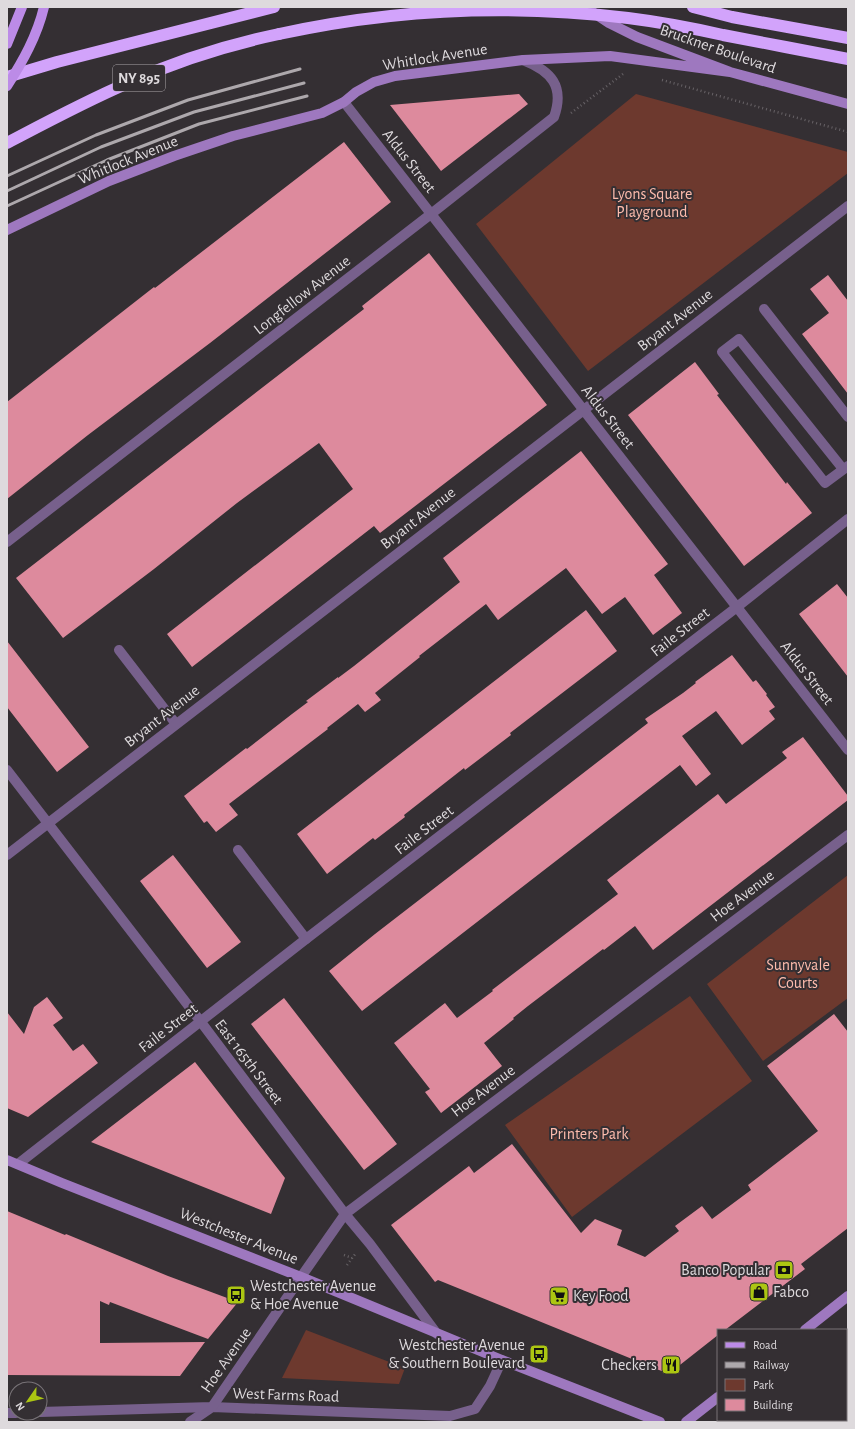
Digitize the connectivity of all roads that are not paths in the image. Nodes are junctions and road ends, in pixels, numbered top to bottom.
1 (22, 7) edge
2 (44, 7) edge
3 (273, 7) edge
4 (585, 7) edge
5 (693, 7) edge
6 (848, 38) edge
7 (7, 44) edge
8 (848, 59) edge
9 (522, 60) junction
10 (730, 72) junction
11 (7, 77) edge
12 (7, 86) edge
13 (344, 102) junction
14 (848, 104) edge
15 (7, 143) edge
16 (848, 206) edge
17 (431, 214) junction
18 (7, 230) edge
19 (764, 309) dead end
20 (583, 410) junction
21 (848, 417) edge
22 (846, 468) edge
23 (848, 519) edge
24 (7, 542) edge
25 (737, 607) junction
26 (119, 650) dead end
27 (176, 724) junction
28 (848, 750) edge
29 (7, 770) edge
30 (48, 823) junction
31 (848, 835) edge
32 (238, 850) dead end
33 (7, 855) edge
34 (306, 939) junction
35 (201, 1022) junction
36 (7, 1160) edge
37 (18, 1164) junction
38 (344, 1214) junction
39 (301, 1277) junction
40 (848, 1296) edge
41 (805, 1329) edge
42 (437, 1334) junction
43 (502, 1360) junction
44 (717, 1398) edge
45 (212, 1407) junction
46 (48, 1412) edge
47 (190, 1422) edge
48 (660, 1422) edge
49 (686, 1422) edge

1 - 7 main road
2 - 12 main road, bridge
3 - 11 highway, NY 895
4 - 10 main road, Bruckner Boulevard
5 - 6 highway
8 - 15 highway, NY 895, bridge
9 - 10 main road, Whitlock Avenue
9 - 13 main road, Whitlock Avenue
9 - 17 street, Longfellow Avenue
10 - 14 main road, Bruckner Boulevard
13 - 17 street, Aldus Street
13 - 18 main road, Whitlock Avenue
16 - 20 street, Bryant Avenue
17 - 20 street, Aldus Street
17 - 24 street, Longfellow Avenue
19 - 21 street
20 - 25 street, Aldus Street
20 - 27 street, Bryant Avenue
22 - 22 street
23 - 25 street, Faile Street
25 - 28 street, Aldus Street
25 - 34 street, Faile Street
26 - 27 street
27 - 30 street, Bryant Avenue
29 - 30 street, East 165th Street
30 - 33 street, Bryant Avenue
30 - 35 street, East 165th Street
31 - 38 street, Hoe Avenue
32 - 34 street
34 - 35 street, Faile Street
35 - 37 street, Faile Street
35 - 38 street, East 165th Street
36 - 37 main road, Westchester Avenue
37 - 39 main road, Westchester Avenue
38 - 39 street, Hoe Avenue
38 - 42 street, East 165th Street
39 - 42 main road, Westchester Avenue
39 - 45 street, Hoe Avenue
40 - 41 main road
42 - 43 main road, Westchester Avenue
43 - 45 street, West Farms Road
43 - 48 main road, Westchester Avenue
44 - 49 main road
45 - 46 street, West Farms Road
45 - 47 street, Hoe Avenue

